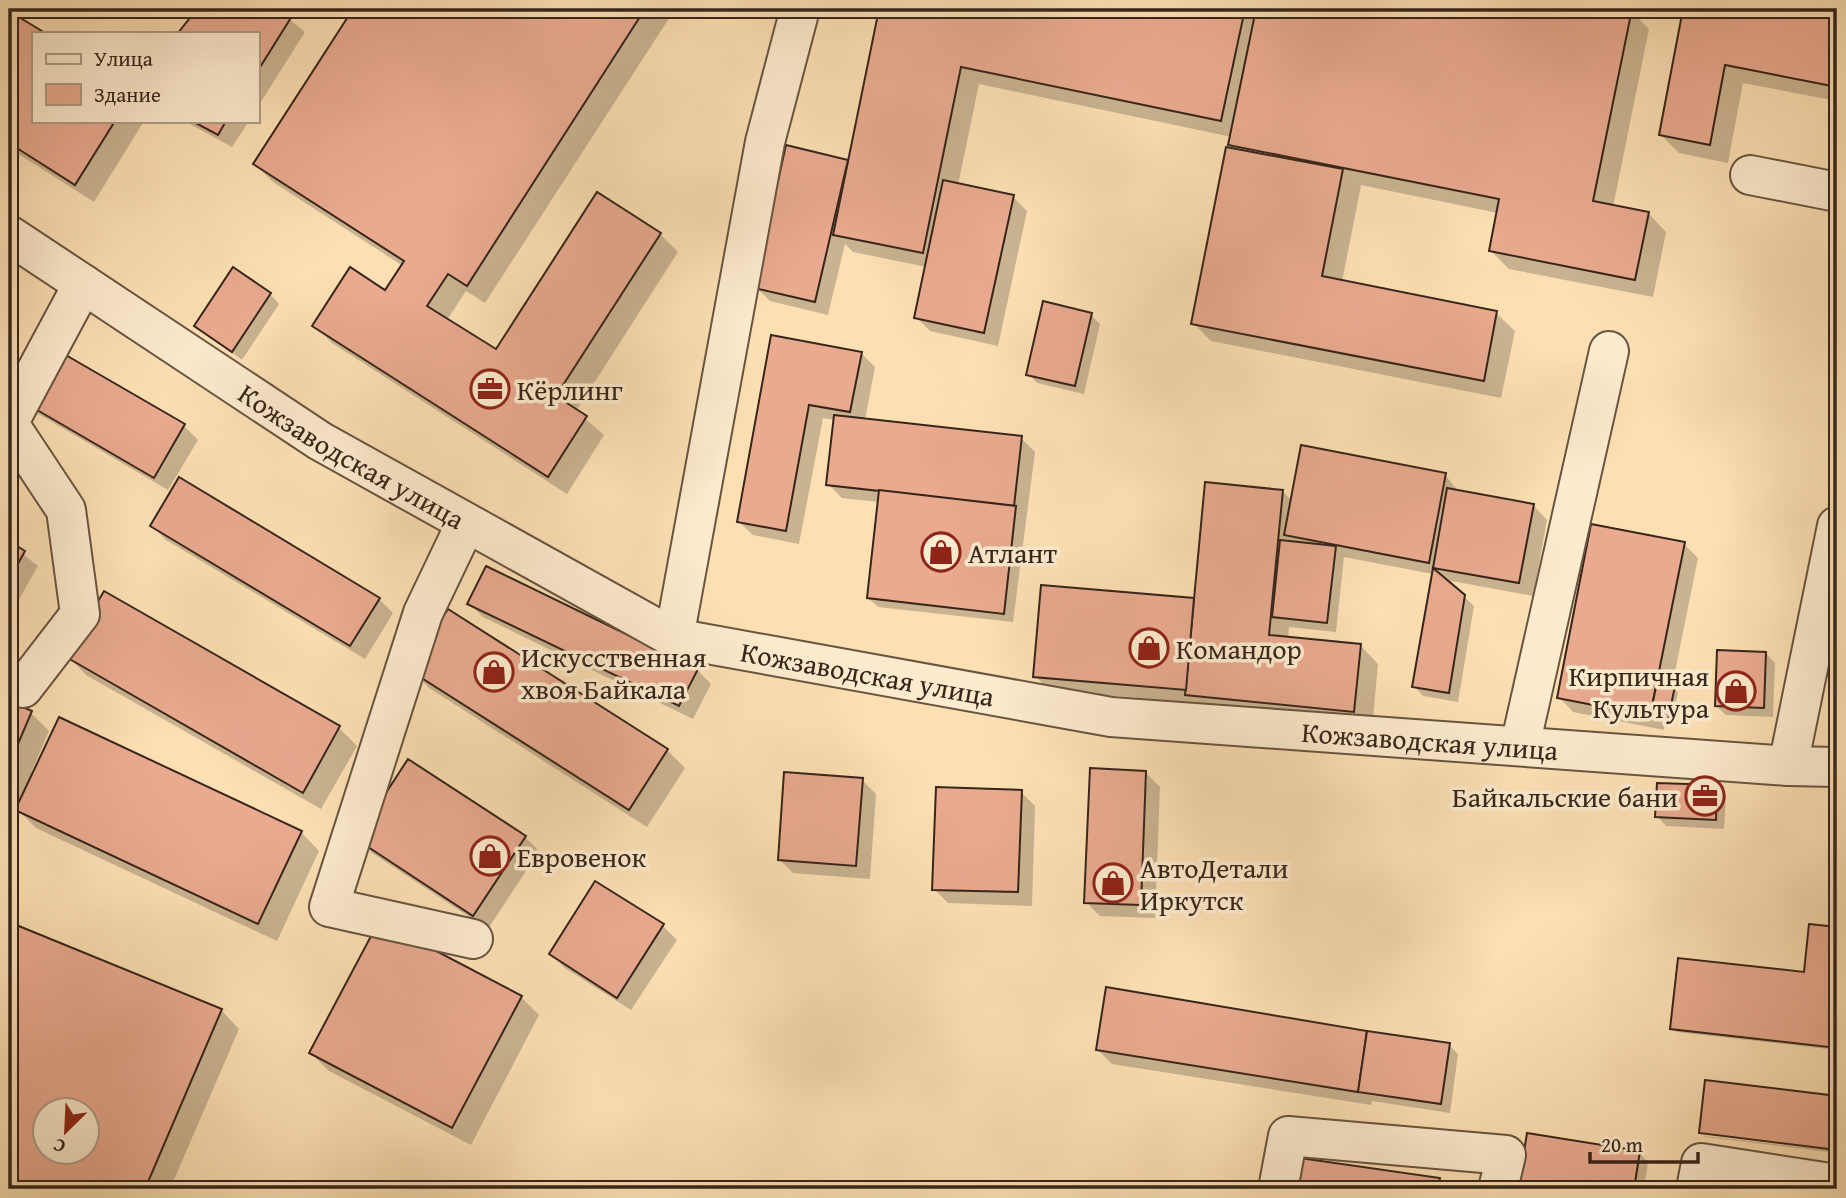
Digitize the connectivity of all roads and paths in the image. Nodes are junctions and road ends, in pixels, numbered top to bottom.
1 (800, 9) edge
2 (1750, 175) dead end
3 (1837, 192) edge
4 (9, 235) edge
5 (83, 284) junction
6 (1609, 351) dead end
7 (9, 423) edge
8 (466, 523) junction
9 (1837, 526) edge
10 (674, 638) junction
11 (23, 688) dead end
12 (1520, 746) junction
13 (1788, 766) junction
14 (1837, 767) edge
15 (473, 939) dead end
16 (1837, 1184) edge
17 (1278, 1189) edge
18 (1498, 1189) edge
19 (1696, 1189) edge

1 - 10 lane
2 - 3 lane
4 - 5 lane, Кожзаводская улица
5 - 7 lane
5 - 8 lane, Кожзаводская улица
6 - 12 lane
7 - 11 lane
8 - 10 lane, Кожзаводская улица
8 - 15 lane
9 - 13 lane
10 - 12 lane, Кожзаводская улица
12 - 13 lane, Кожзаводская улица
13 - 14 lane, Кожзаводская улица
16 - 19 lane
17 - 18 lane

